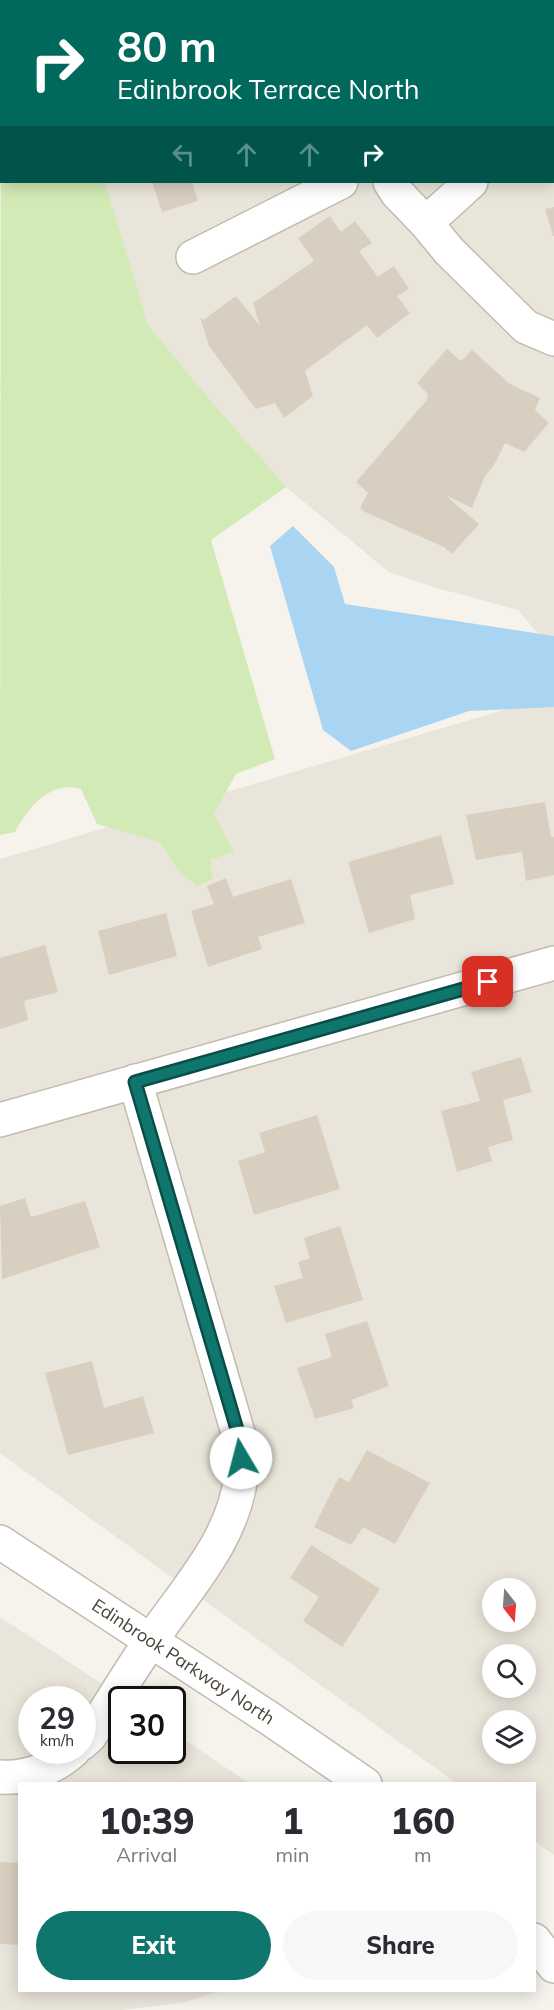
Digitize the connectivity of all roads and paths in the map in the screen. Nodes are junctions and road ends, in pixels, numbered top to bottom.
1 (339, 183) edge
2 (391, 183) edge
3 (470, 183) edge
4 (426, 223) junction
5 (193, 257) dead end
6 (554, 339) edge
7 (554, 963) edge
8 (135, 1082) junction
9 (0, 1120) edge
10 (0, 1542) edge
11 (151, 1640) junction
12 (96, 1727) edge
13 (53, 1764) edge
14 (0, 1777) edge
15 (362, 1782) edge
16 (536, 1943) edge
17 (554, 1966) edge

1 - 5 street
2 - 4 street
3 - 4 street
4 - 6 street
7 - 8 street
8 - 9 street
8 - 11 street
10 - 11 street, Edinbrook Parkway North
11 - 12 street
11 - 15 street, Edinbrook Parkway North
13 - 14 street
16 - 17 street

